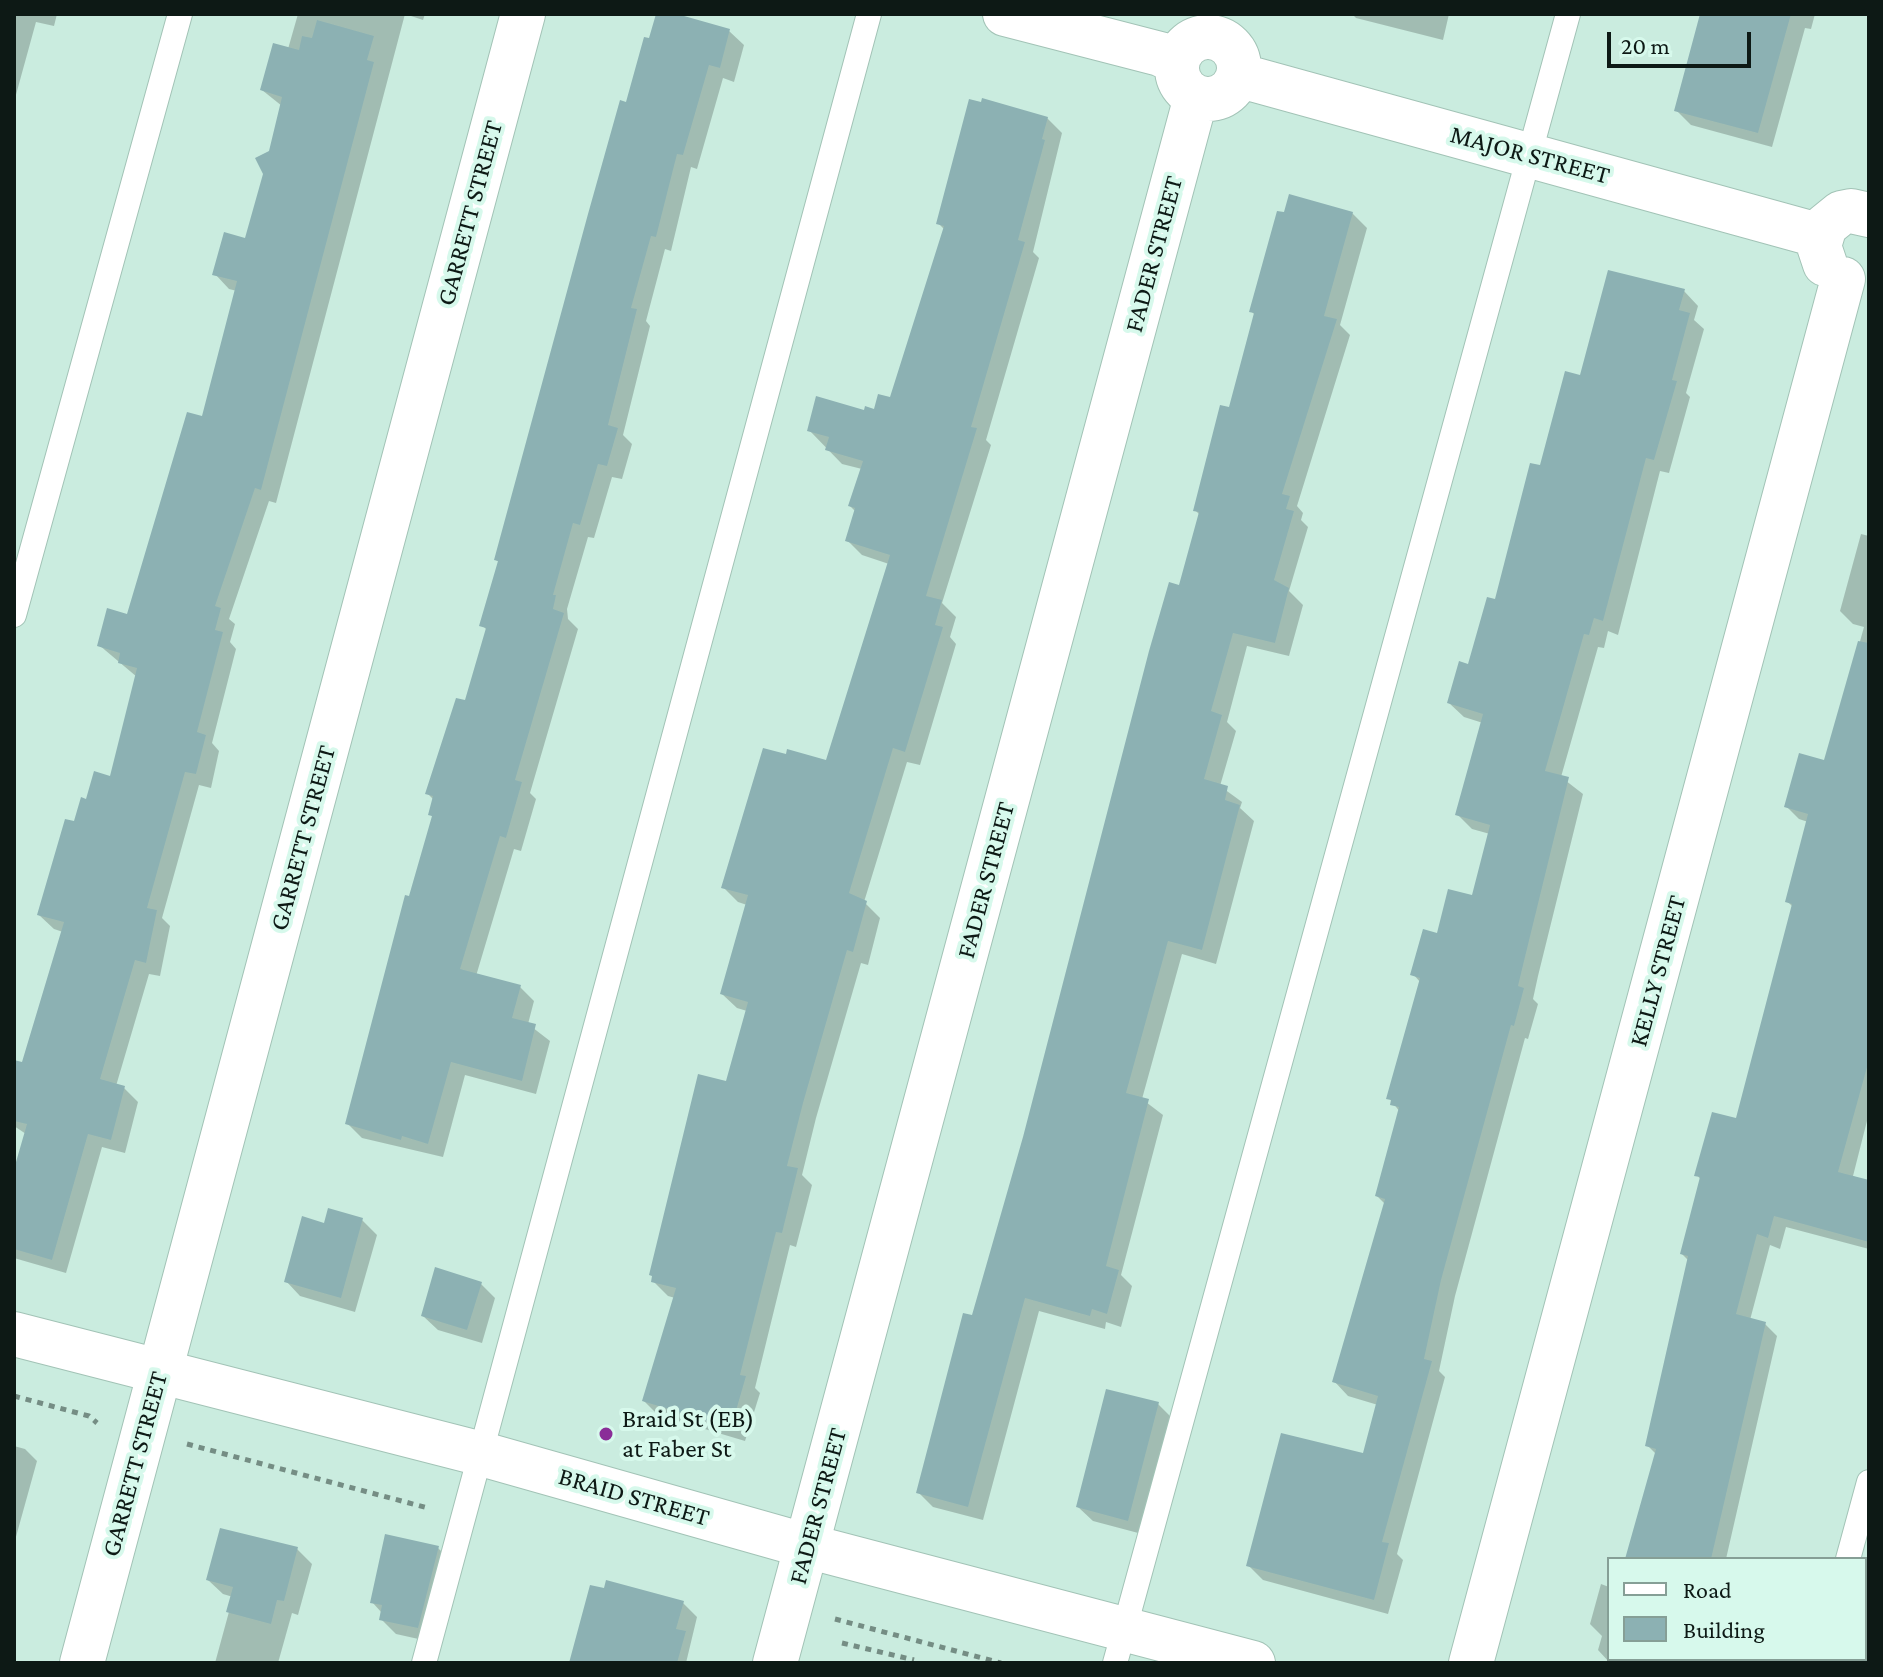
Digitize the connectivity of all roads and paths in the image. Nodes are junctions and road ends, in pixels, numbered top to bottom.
1 (180, 14) edge
2 (523, 14) edge
3 (869, 14) edge
4 (1005, 14) edge
5 (1568, 14) edge
6 (1221, 26) edge
7 (1238, 79) junction
8 (1187, 80) junction
9 (1529, 155) junction
10 (1866, 203) edge
11 (1821, 236) junction
12 (1856, 278) edge
13 (14, 615) edge
14 (14, 1334) edge
15 (160, 1372) junction
16 (177, 1448) dead end
17 (482, 1454) junction
18 (1869, 1482) edge
19 (433, 1509) dead end
20 (807, 1546) junction
21 (1849, 1557) edge
22 (839, 1620) dead end
23 (842, 1643) dead end
24 (1120, 1646) edge
25 (914, 1660) dead end
26 (82, 1663) edge
27 (424, 1663) edge
28 (775, 1663) edge
29 (1001, 1663) edge
30 (1253, 1663) edge
31 (1471, 1663) edge

1 - 13 lane
2 - 15 street, GARRETT STREET
3 - 17 lane
4 - 8 street
5 - 9 lane
6 - 7 street
6 - 8 street
7 - 8 street
7 - 9 street, MAJOR STREET
8 - 20 street, FADER STREET
9 - 11 street, MAJOR STREET
9 - 24 lane
10 - 11 street
11 - 12 street
12 - 31 street, KELLY STREET
14 - 15 street, BRAID STREET
15 - 17 street, BRAID STREET
15 - 26 street, GARRETT STREET
16 - 19 path
17 - 20 street, BRAID STREET
17 - 27 lane
18 - 21 lane
20 - 24 street, BRAID STREET
20 - 28 street, FADER STREET
22 - 29 path
23 - 25 path
24 - 30 street, BRAID STREET

